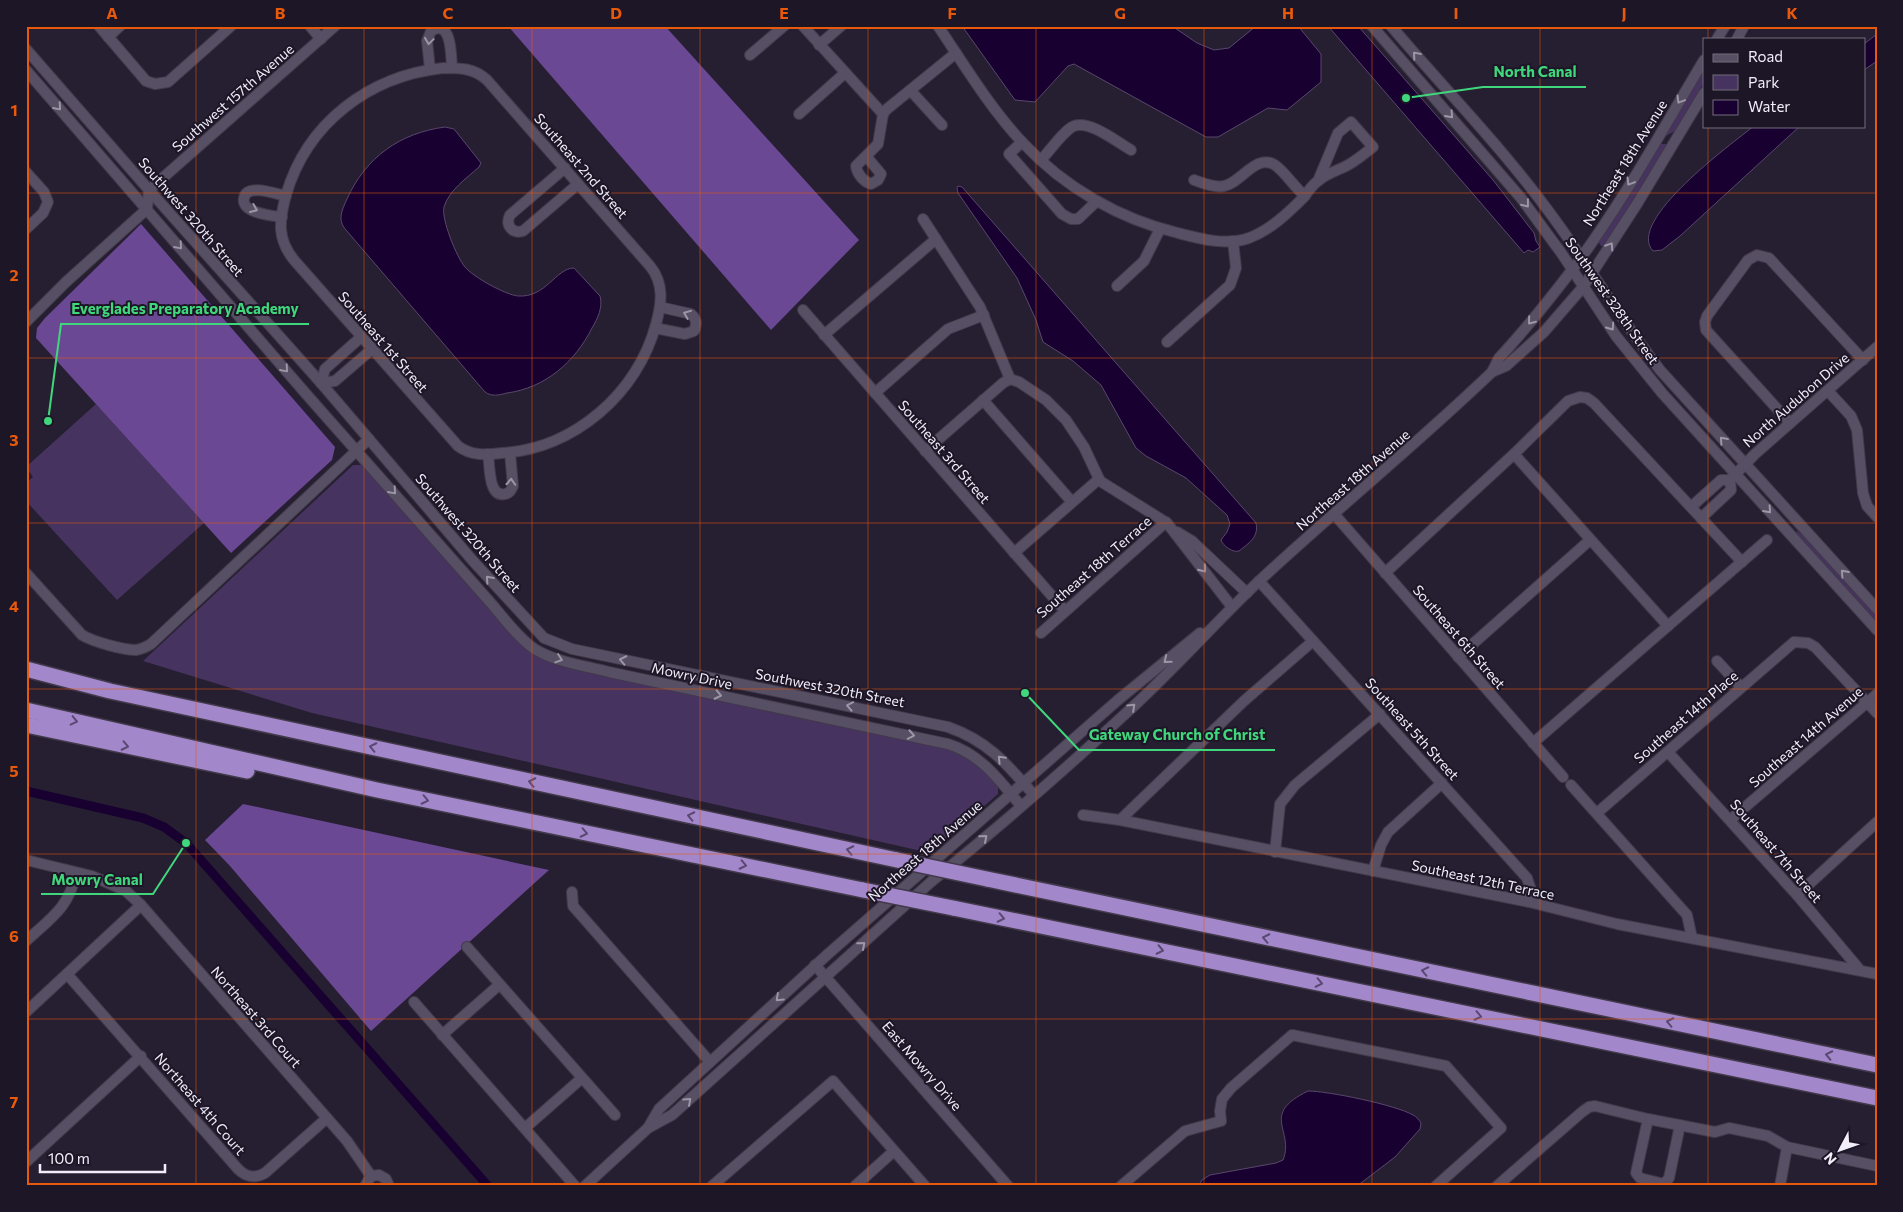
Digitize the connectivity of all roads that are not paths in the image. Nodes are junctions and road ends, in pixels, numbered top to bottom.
1 (98, 26) edge
2 (120, 26) edge
3 (231, 26) edge
4 (310, 26) edge
5 (335, 26) edge
6 (784, 26) edge
7 (803, 26) edge
8 (841, 26) edge
9 (938, 26) edge
10 (1372, 26) edge
11 (1391, 26) edge
12 (1725, 26) edge
13 (1744, 26) edge
14 (108, 37) junction
15 (1718, 38) edge
16 (1738, 38) edge
17 (321, 39) junction
18 (819, 45) junction
19 (26, 49) edge
20 (956, 53) junction
21 (750, 55) dead end
22 (1703, 62) edge
23 (447, 68) junction
24 (430, 69) junction
25 (26, 70) edge
26 (1428, 70) junction
27 (1412, 72) junction
28 (845, 73) junction
29 (912, 91) junction
30 (1703, 95) edge
31 (799, 114) dead end
32 (883, 114) junction
33 (942, 125) dead end
34 (1680, 134) junction
35 (1656, 140) junction
36 (1022, 142) junction
37 (1131, 150) dead end
38 (866, 156) dead end
39 (1041, 160) junction
40 (565, 168) junction
41 (26, 172) edge
42 (1194, 180) dead end
43 (1318, 181) junction
44 (578, 184) junction
45 (149, 190) junction
46 (286, 196) junction
47 (1305, 196) junction
48 (1097, 201) junction
49 (147, 209) junction
50 (282, 213) junction
51 (923, 219) dead end
52 (26, 229) edge
53 (1160, 229) junction
54 (936, 238) junction
55 (1233, 241) junction
56 (1581, 257) junction
57 (1573, 269) junction
58 (1592, 274) junction
59 (1117, 286) dead end
60 (1583, 287) junction
61 (1550, 296) junction
62 (803, 310) dead end
63 (1564, 310) junction
64 (659, 311) junction
65 (984, 315) junction
66 (26, 322) edge
67 (655, 328) junction
68 (824, 335) junction
69 (360, 338) junction
70 (1167, 342) dead end
71 (1877, 347) edge
72 (371, 350) junction
73 (340, 355) junction
74 (1863, 360) junction
75 (351, 368) junction
76 (1492, 372) junction
77 (1010, 379) junction
78 (321, 383) junction
79 (1828, 391) junction
80 (875, 393) junction
81 (307, 394) junction
82 (983, 400) junction
83 (1790, 423) junction
84 (369, 439) junction
85 (357, 450) junction
86 (925, 451) junction
87 (507, 453) junction
88 (488, 454) junction
89 (1514, 454) junction
90 (1745, 465) junction
91 (1733, 477) junction
92 (1099, 479) junction
93 (1072, 502) junction
94 (1691, 506) junction
95 (1335, 514) junction
96 (1877, 517) edge
97 (1701, 518) junction
98 (1166, 522) junction
99 (1174, 530) junction
100 (1590, 540) junction
101 (1767, 540) dead end
102 (1014, 553) junction
103 (1742, 562) junction
104 (26, 573) edge
105 (1385, 573) junction
106 (1259, 581) junction
107 (1247, 593) junction
108 (1232, 607) junction
109 (1877, 609) edge
110 (1065, 611) junction
111 (1668, 626) junction
112 (1877, 630) edge
113 (1040, 633) dead end
114 (519, 634) joint
115 (1313, 641) junction
116 (1458, 656) junction
117 (1717, 661) dead end
118 (26, 663) edge
119 (26, 669) edge
120 (1741, 687) junction
121 (110, 690) junction
122 (1877, 694) edge
123 (1866, 702) junction
124 (26, 710) edge
125 (1877, 713) edge
126 (1380, 714) junction
127 (26, 725) edge
128 (1533, 743) junction
129 (1668, 752) junction
130 (1564, 777) dead end
131 (1442, 783) junction
132 (1024, 784) junction
133 (1571, 785) dead end
134 (377, 790) junction
135 (1011, 794) junction
136 (1034, 795) junction
137 (1021, 806) junction
138 (1597, 813) junction
139 (1083, 815) dead end
140 (1120, 820) junction
141 (1730, 820) junction
142 (1877, 822) edge
143 (1274, 852) junction
144 (26, 860) edge
145 (1373, 871) junction
146 (76, 873) junction
147 (572, 892) dead end
148 (1797, 895) junction
149 (1529, 902) junction
150 (141, 906) junction
151 (1692, 938) junction
152 (26, 941) edge
153 (467, 947) dead end
154 (815, 965) junction
155 (1860, 970) junction
156 (67, 974) junction
157 (1877, 974) edge
158 (825, 977) junction
159 (499, 984) junction
160 (414, 1002) dead end
161 (26, 1012) edge
162 (442, 1035) junction
163 (141, 1056) junction
164 (710, 1062) junction
165 (1877, 1065) edge
166 (582, 1078) junction
167 (1877, 1098) edge
168 (615, 1115) dead end
169 (327, 1118) junction
170 (1648, 1119) junction
171 (1680, 1125) junction
172 (525, 1128) junction
173 (648, 1128) junction
174 (1787, 1147) junction
175 (894, 1150) junction
176 (26, 1162) edge
177 (1877, 1166) edge
178 (372, 1176) junction
179 (365, 1186) edge
180 (389, 1186) edge
181 (575, 1186) edge
182 (585, 1186) edge
183 (712, 1186) edge
184 (855, 1186) edge
185 (925, 1186) edge
186 (1008, 1186) edge
187 (1120, 1186) edge
188 (1436, 1186) edge
189 (1497, 1186) edge
190 (1780, 1186) edge

1 - 14 street
2 - 14 street
3 - 14 street
4 - 17 street
5 - 17 street, Southwest 157th Avenue
6 - 21 street
7 - 18 street
8 - 18 street
9 - 20 street
10 - 27 street, Southwest 328th Street
26 -> 11 street, Southwest 328th Street
12 - 15 street
13 - 16 street
17 - 45 street, Southwest 157th Avenue
18 - 28 street
19 - 45 street, Southwest 320th Street
20 - 29 street
20 - 36 street
22 -> 35 street, Northeast 18th Avenue
23 - 24 street, Southeast 2nd Street
23 -> 24 street
23 - 40 street, Southeast 2nd Street
24 - 46 street, Southeast 2nd Street
25 -> 49 street, Southwest 320th Street
26 - 27 street
26 - 56 street, Southwest 328th Street
27 -> 57 street, Southwest 328th Street
28 - 31 street
28 - 32 street
29 - 32 street
29 - 33 street
30 - 34 street, Northeast 18th Avenue
32 - 38 street
34 - 35 street
58 -> 34 street, Northeast 18th Avenue
35 -> 56 street, Northeast 18th Avenue
36 - 39 street
36 - 48 street
37 - 39 street
39 - 48 street
40 - 44 street, Southeast 2nd Street
40 - 44 street
41 - 52 street
42 - 47 street
43 - 43 street
43 - 47 street
44 - 64 street, Southeast 2nd Street
45 - 49 street
45 - 78 street, Southwest 320th Street
46 - 50 street, Southeast 1st Street
46 -> 50 street
47 - 55 street
48 - 53 street
49 - 66 street
49 -> 81 street, Southwest 320th Street
50 - 69 street, Southeast 1st Street
51 - 54 street
53 - 55 street
53 - 59 street
54 - 65 street
54 - 68 street
55 - 70 street
56 - 57 street, Northeast 18th Avenue
56 - 58 street, Southwest 328th Street
57 - 60 street, Southwest 328th Street
57 - 61 street, Northeast 18th Avenue
58 - 60 street, Northeast 18th Avenue
90 -> 58 street, Southwest 328th Street
60 - 63 street, Northeast 18th Avenue
60 -> 91 street, Southwest 328th Street
61 - 63 street
61 -> 76 street, Northeast 18th Avenue
62 - 68 street, Southeast 3rd Street
63 - 76 street, Northeast 18th Avenue
64 - 67 street, Southeast 1st Street
67 -> 64 street
65 - 77 street
65 - 80 street
67 - 87 street, Southeast 1st Street
68 - 80 street, Southeast 3rd Street
69 - 72 street, Southeast 1st Street
69 - 73 street
71 - 74 street, North Audubon Drive
72 - 75 street
72 - 88 street, Southeast 1st Street
73 - 75 street
73 - 78 street
74 - 79 street, North Audubon Drive
74 - 83 street
75 - 78 street
76 - 95 street, Northeast 18th Avenue
77 - 82 street
77 - 92 street
78 - 81 street
78 - 84 street, Southwest 320th Street
79 - 83 street, North Audubon Drive
79 - 96 street
80 - 86 street, Southeast 3rd Street
81 - 85 street, Southwest 320th Street
82 - 86 street
82 - 93 street
83 - 90 street, North Audubon Drive
84 - 85 street
132 -> 84 street, Southwest 320th Street
85 - 104 street
85 -> 114 street, Southwest 320th Street
86 - 102 street, Southeast 3rd Street
87 - 88 street, Southeast 1st Street
88 -> 87 street
89 - 94 street
89 - 100 street
89 - 105 street
90 - 91 street, North Audubon Drive
109 -> 90 street, Southwest 328th Street
91 - 94 street
91 - 97 street
91 -> 112 street, Southwest 328th Street
92 - 93 street
92 - 98 street
93 - 102 street
94 - 97 street
95 - 105 street, Southeast 6th Street
95 - 106 street, Northeast 18th Avenue
97 - 103 street
98 - 99 street
98 - 110 street, Southeast 18th Terrace
99 - 107 street
99 -> 108 street
100 - 111 street
100 - 116 street
101 - 103 street
102 - 110 street, Southeast 3rd Street
103 - 111 street
105 - 116 street, Southeast 6th Street
106 - 107 street, Northeast 18th Avenue
106 - 115 street, Southeast 5th Street
107 - 108 street, Northeast 18th Avenue
108 -> 132 street, Northeast 18th Avenue
136 -> 108 street, Northeast 18th Avenue
110 - 113 street, Southeast 18th Terrace
111 - 128 street
114 -> 135 street, Mowry Drive
115 - 126 street, Southeast 5th Street
115 - 140 street
116 - 128 street, Southeast 6th Street
117 - 120 street
118 - 121 highway
119 - 121 highway
120 - 123 street, Southeast 14th Place
120 - 129 street, Southeast 14th Place
165 -> 121 highway, bridge
122 - 123 street, Southeast 14th Avenue
123 - 125 street
123 - 141 street, Southeast 14th Avenue
124 -> 134 highway
126 - 131 street, Southeast 5th Street
126 - 143 street
127 -> 134 highway
128 - 130 street, Southeast 6th Street
129 - 138 street, Southeast 14th Place
129 - 141 street, Southeast 7th Street
131 - 145 street
131 - 149 street, Southeast 5th Street
132 - 135 street, Northeast 18th Avenue
132 - 136 street, Southwest 320th Street
133 - 138 street
134 -> 167 highway, bridge
135 - 137 street, Mowry Drive
135 - 154 street, Northeast 18th Avenue
136 - 137 street, Northeast 18th Avenue
158 -> 137 street, Northeast 18th Avenue
138 - 151 street
139 - 140 street, Southeast 12th Terrace
140 - 143 street, Southeast 12th Terrace
141 - 148 street, Southeast 7th Street
142 - 148 street
143 - 145 street, Southeast 12th Terrace
144 - 146 street, Northeast 3rd Court
145 - 149 street, Southeast 12th Terrace
146 - 150 street, Northeast 3rd Court
146 - 152 street
147 - 164 street
148 - 155 street, Southeast 7th Street
149 - 151 street, Southeast 12th Terrace
150 - 156 street
150 - 169 street, Northeast 3rd Court
151 - 155 street, Southeast 12th Terrace
153 - 159 street
154 - 158 street, East Mowry Drive
154 -> 164 street, Northeast 18th Avenue
155 - 157 street, Southeast 12th Terrace
156 - 161 street
156 - 163 street, Northeast 4th Court
173 -> 158 street, Northeast 18th Avenue
158 - 186 street, East Mowry Drive
159 - 162 street
159 - 166 street
160 - 162 street
162 - 172 street
163 - 169 street, Northeast 4th Court
163 - 176 street
164 - 173 street, Northeast 18th Avenue
166 - 168 street
166 - 172 street
169 - 178 street, Northeast 3rd Court
170 - 171 street
170 - 171 street
170 - 189 street
171 - 174 street
172 - 181 street
173 - 182 street, Northeast 18th Avenue
174 - 177 street
174 - 190 street
175 - 183 street
175 - 184 street
175 - 185 street
178 - 179 street
178 - 180 street
187 - 188 street

